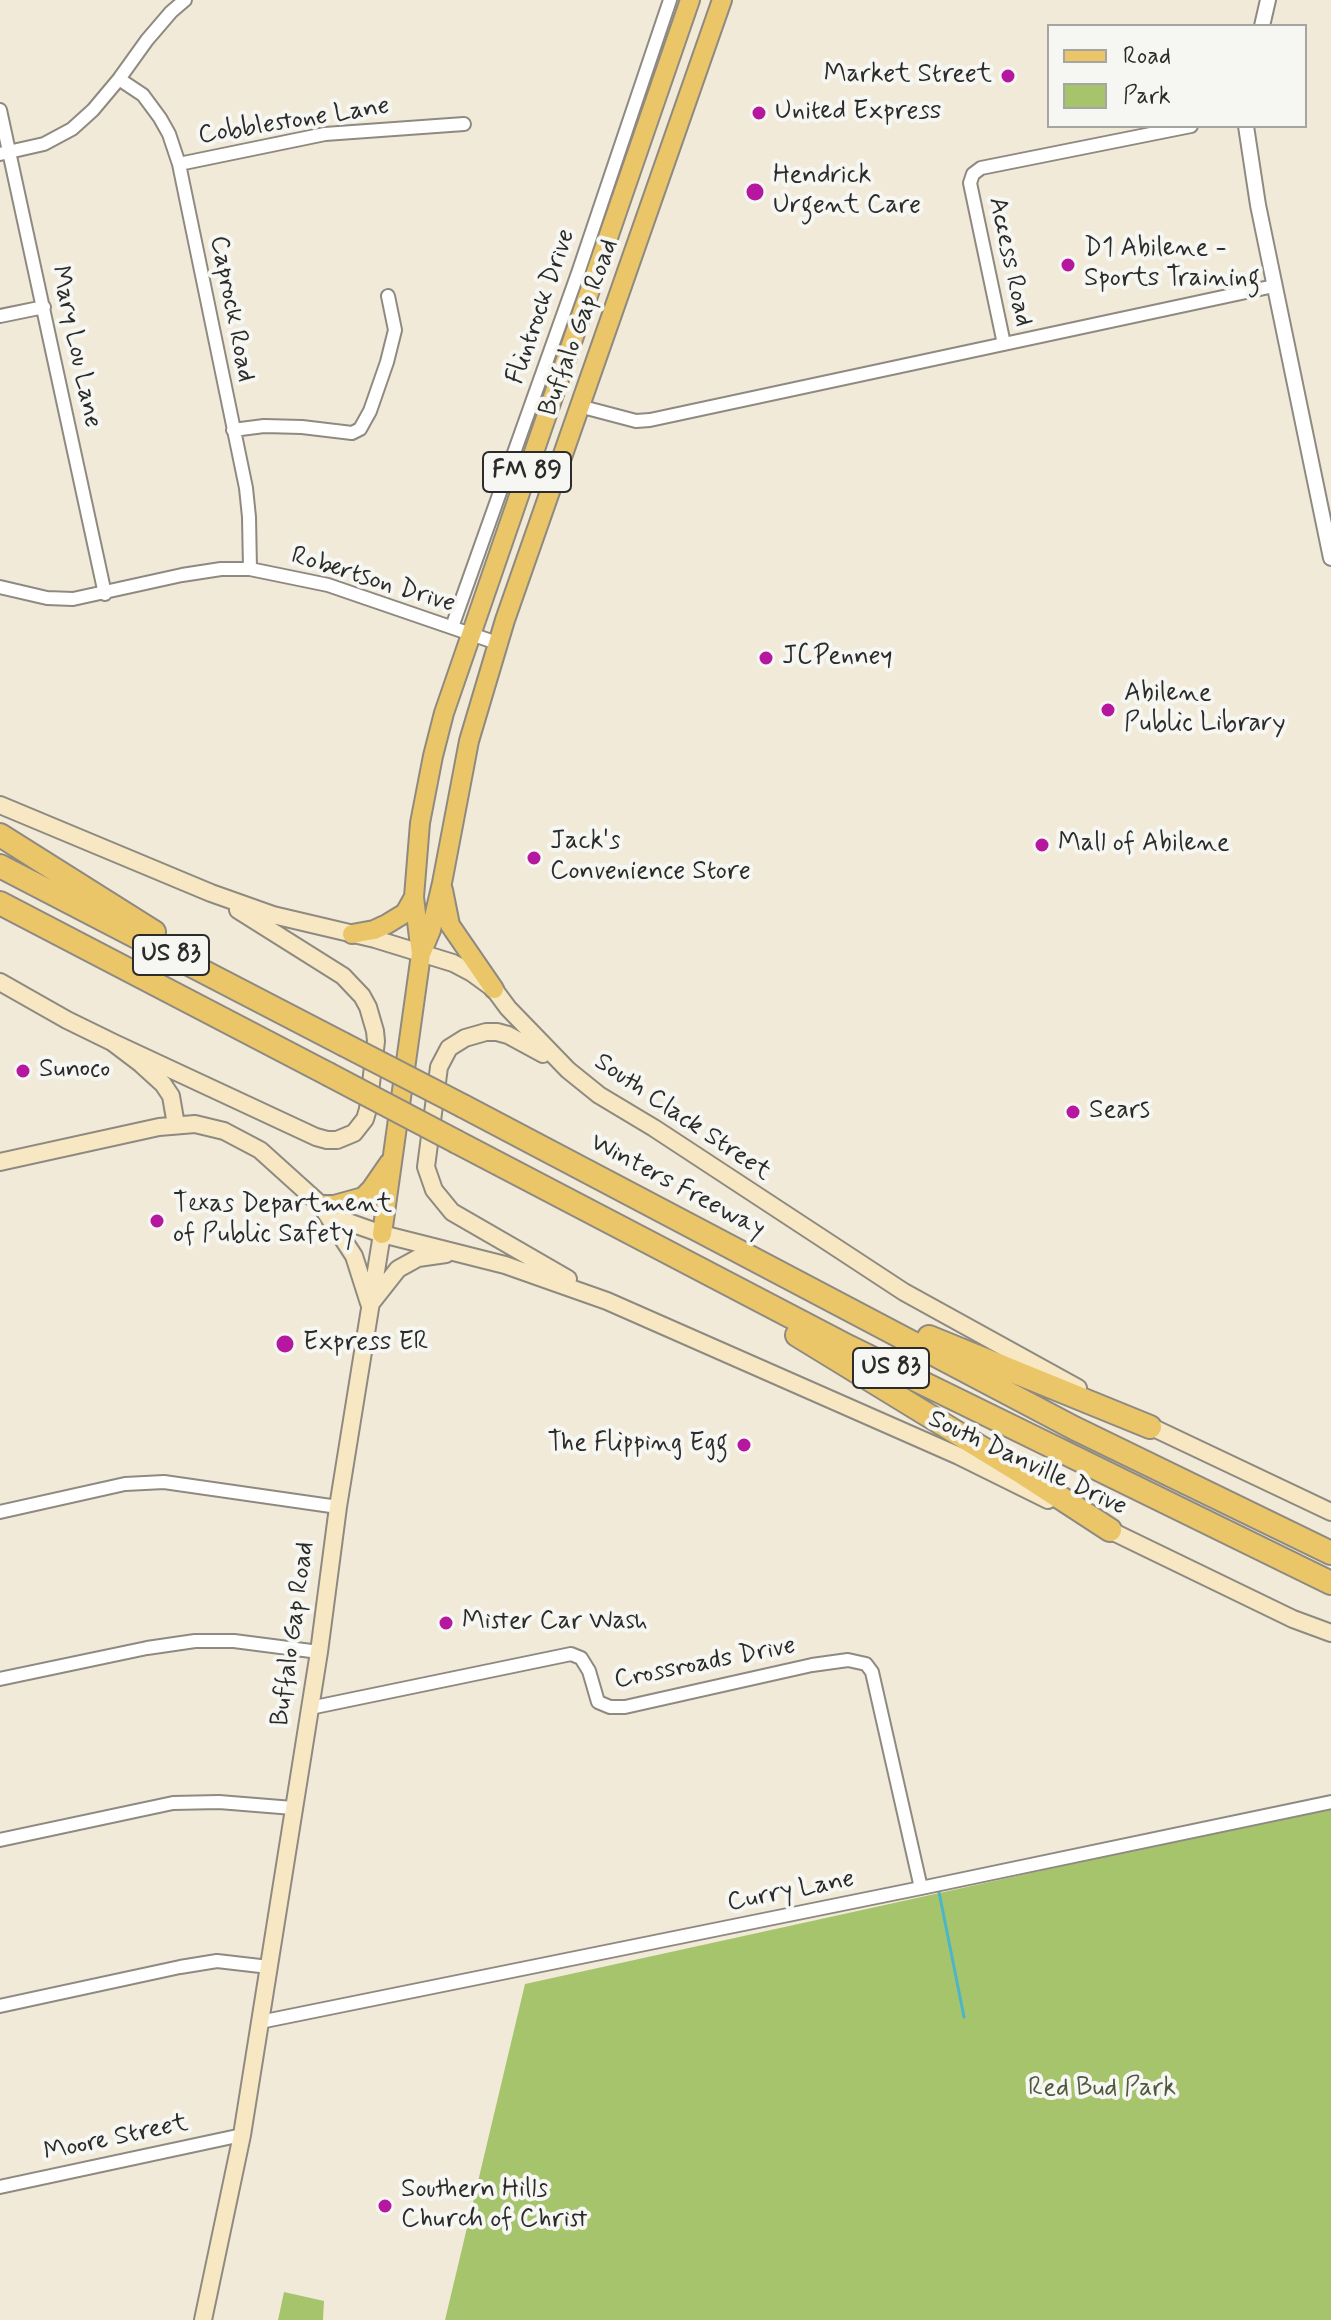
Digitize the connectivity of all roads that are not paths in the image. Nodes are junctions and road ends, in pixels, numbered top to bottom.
1 (185, 0) edge
2 (670, 0) edge
3 (690, 0) edge
4 (722, 0) edge
5 (1268, 0) edge
6 (1262, 24) edge
7 (119, 79) junction
8 (0, 110) edge
9 (464, 124) dead end
10 (1181, 128) edge
11 (1246, 128) edge
12 (4, 153) edge
13 (179, 164) junction
14 (1274, 286) junction
15 (388, 296) dead end
16 (44, 307) junction
17 (0, 316) edge
18 (1004, 344) junction
19 (563, 366) junction
20 (579, 406) junction
21 (233, 430) junction
22 (1331, 558) edge
23 (250, 569) junction
24 (0, 587) edge
25 (105, 594) junction
26 (452, 627) junction
27 (470, 634) junction
28 (497, 643) junction
29 (0, 805) edge
30 (0, 835) edge
31 (0, 866) edge
32 (442, 883) junction
33 (211, 893) junction
34 (414, 897) junction
35 (0, 903) edge
36 (352, 934) junction
37 (421, 954) junction
38 (0, 982) edge
39 (494, 989) junction
40 (280, 1012) junction
41 (112, 1042) junction
42 (568, 1070) junction
43 (176, 1125) junction
44 (393, 1157) junction
45 (0, 1162) edge
46 (321, 1205) junction
47 (633, 1233) junction
48 (382, 1234) junction
49 (458, 1253) junction
50 (817, 1291) junction
51 (607, 1301) junction
52 (371, 1306) junction
53 (1150, 1427) junction
54 (338, 1507) junction
55 (0, 1512) edge
56 (1331, 1512) edge
57 (1110, 1530) junction
58 (1331, 1553) edge
59 (1331, 1583) edge
60 (1331, 1633) edge
61 (319, 1652) junction
62 (0, 1679) edge
63 (310, 1708) junction
64 (1331, 1802) edge
65 (293, 1808) junction
66 (0, 1840) edge
67 (921, 1888) junction
68 (269, 1967) junction
69 (0, 2006) edge
70 (260, 2022) junction
71 (242, 2135) junction
72 (0, 2187) edge
73 (203, 2320) edge

1 - 7 street
2 - 26 street, Flintrock Drive
3 - 19 main road, Buffalo Gap Road / FM 89
4 - 20 main road, Buffalo Gap Road / FM 89
5 - 6 street
7 - 12 street
7 - 13 street, Caprock Road
8 - 12 street, Mary Lou Lane
9 - 13 street, Cobblestone Lane
10 - 18 street, Access Road
11 - 14 street
12 - 16 street, Mary Lou Lane
13 - 21 street, Caprock Road
14 - 18 street
14 - 22 street
15 - 21 street
16 - 17 street
16 - 25 street, Mary Lou Lane
18 - 20 street
19 - 20 main road
19 - 27 main road, Buffalo Gap Road / FM 89
20 - 28 main road, Buffalo Gap Road / FM 89
21 - 23 street, Caprock Road
23 - 25 street, Robertson Drive
23 - 26 street, Robertson Drive
24 - 25 street, Robertson Drive
26 - 27 street, Robertson Drive
27 - 28 street, Robertson Drive
27 - 34 main road, Buffalo Gap Road / FM 89
28 - 32 main road, Buffalo Gap Road / FM 89
29 - 33 main road, South Clack Street
30 - 40 highway
31 - 40 highway, Winters Freeway / US 83
32 - 37 main road, Buffalo Gap Road / FM 89
32 - 39 main road
33 - 36 main road, South Clack Street
33 - 41 main road
34 - 36 main road
34 - 37 main road, Buffalo Gap Road / FM 89
35 - 47 highway, US 83, bridge
36 - 37 main road, South Clack Street
37 - 39 main road, South Clack Street
37 - 44 main road, Buffalo Gap Road / FM 89
38 - 41 main road
39 - 42 main road, South Clack Street
40 - 50 highway, Winters Freeway / US 83, bridge
41 - 43 main road
42 - 51 main road
42 - 53 main road, South Clack Street
43 - 45 main road
43 - 46 main road
44 - 46 main road
44 - 48 main road, Buffalo Gap Road / FM 89
46 - 48 main road, South Danville Drive
46 - 52 main road
47 - 57 highway
47 - 59 highway, US 83
48 - 49 main road, South Danville Drive
48 - 52 main road, Buffalo Gap Road
49 - 51 main road, South Danville Drive
49 - 52 main road
50 - 53 highway
50 - 58 highway, Winters Freeway / US 83
51 - 57 main road, South Danville Drive
52 - 54 main road, Buffalo Gap Road
53 - 56 main road, South Clack Street
54 - 55 street
54 - 61 main road, Buffalo Gap Road
57 - 60 main road, South Danville Drive
61 - 62 street
61 - 63 main road, Buffalo Gap Road
63 - 65 main road, Buffalo Gap Road
63 - 67 street, Crossroads Drive
64 - 67 street, Curry Lane
65 - 66 street
65 - 68 main road, Buffalo Gap Road
67 - 70 street, Curry Lane
68 - 69 street
68 - 70 main road, Buffalo Gap Road
70 - 71 main road, Buffalo Gap Road
71 - 72 street, Moore Street
71 - 73 main road, Buffalo Gap Road

